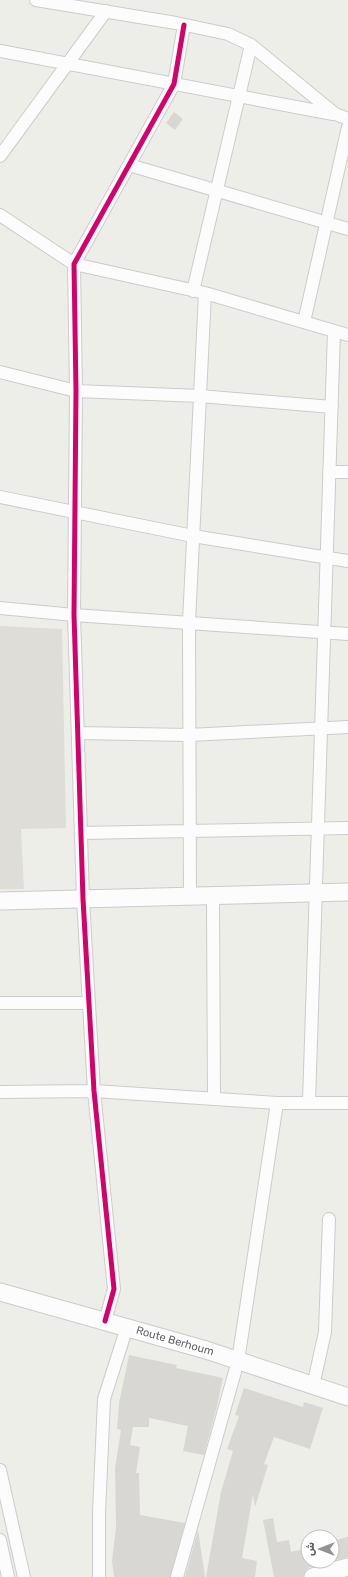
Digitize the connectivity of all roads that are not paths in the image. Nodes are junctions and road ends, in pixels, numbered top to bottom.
1 (36, 0) edge
2 (106, 11) junction
3 (184, 25) junction
4 (251, 45) junction
5 (0, 51) edge
6 (68, 64) junction
7 (174, 84) junction
8 (239, 96) junction
9 (335, 114) junction
10 (348, 119) edge
11 (348, 127) edge
12 (0, 156) edge
13 (129, 165) junction
14 (217, 191) junction
15 (0, 215) edge
16 (327, 224) junction
17 (348, 229) edge
18 (74, 264) junction
19 (193, 290) junction
20 (205, 294) junction
21 (304, 322) junction
22 (334, 331) junction
23 (348, 335) edge
24 (0, 372) edge
25 (76, 391) junction
26 (200, 396) junction
27 (332, 407) junction
28 (329, 472) junction
29 (348, 472) edge
30 (0, 497) edge
31 (74, 513) junction
32 (193, 536) junction
33 (327, 558) junction
34 (348, 561) edge
35 (0, 608) edge
36 (74, 615) junction
37 (189, 622) junction
38 (324, 633) junction
39 (348, 634) edge
40 (348, 727) edge
41 (321, 729) junction
42 (78, 733) junction
43 (189, 735) junction
44 (348, 828) edge
45 (318, 829) junction
46 (189, 830) junction
47 (81, 833) junction
48 (348, 892) edge
49 (316, 894) junction
50 (213, 896) junction
51 (190, 897) junction
52 (83, 899) junction
53 (0, 901) edge
54 (0, 1003) edge
55 (89, 1003) junction
56 (94, 1091) junction
57 (0, 1092) edge
58 (214, 1098) junction
59 (277, 1102) junction
60 (309, 1102) junction
61 (348, 1103) edge
62 (329, 1219) dead end
63 (0, 1292) edge
64 (105, 1320) junction
65 (126, 1327) junction
66 (238, 1360) junction
67 (313, 1386) junction
68 (348, 1398) edge
69 (0, 1470) edge
70 (5, 1509) edge
71 (0, 1540) edge
72 (348, 1567) edge
73 (8, 1577) edge
74 (24, 1577) edge
75 (99, 1577) edge
76 (177, 1577) edge
77 (312, 1577) edge

1 - 2 street
2 - 3 street
2 - 6 street
3 - 4 street
3 - 7 street
4 - 8 street
4 - 9 street
5 - 6 street
6 - 7 street
6 - 12 street
7 - 8 street
7 - 13 street
8 - 9 street
8 - 14 street
9 - 10 street
11 - 16 street
13 - 14 street
13 - 18 street
14 - 16 street
14 - 19 street
15 - 18 street
16 - 17 street
16 - 21 street
18 - 19 street
18 - 25 street
19 - 20 street
20 - 21 street
20 - 26 street
21 - 22 street
22 - 23 street
22 - 27 street
24 - 25 street
25 - 26 street
25 - 31 street
26 - 27 street
26 - 32 street
27 - 28 street
28 - 29 street
28 - 33 street
30 - 31 street
31 - 32 street
31 - 36 street
32 - 33 street
32 - 37 street
33 - 34 street
33 - 38 street
35 - 36 street
36 - 37 street
36 - 42 street
37 - 38 street
37 - 43 street
38 - 39 street
38 - 41 street
40 - 41 street
41 - 43 street
41 - 45 street
42 - 43 street
42 - 47 street
43 - 46 street
44 - 45 street
45 - 46 street
45 - 49 street
46 - 47 street
46 - 51 street
47 - 52 street
48 - 49 main road
49 - 50 main road
49 - 60 street
50 - 51 main road
50 - 58 street
51 - 52 main road
52 - 53 main road
52 - 55 street
54 - 55 street
55 - 56 street
56 - 57 street
56 - 58 street
56 - 64 street
58 - 59 street
59 - 60 street
59 - 66 street
60 - 61 street
62 - 67 street
63 - 64 main road, Route Berhoum
64 - 65 main road, Route Berhoum
65 - 66 main road, Route Berhoum
65 - 75 street
66 - 67 main road, Route Berhoum
66 - 76 street
67 - 68 main road, Route Berhoum
69 - 70 street
70 - 74 street
71 - 73 street
72 - 77 main road

